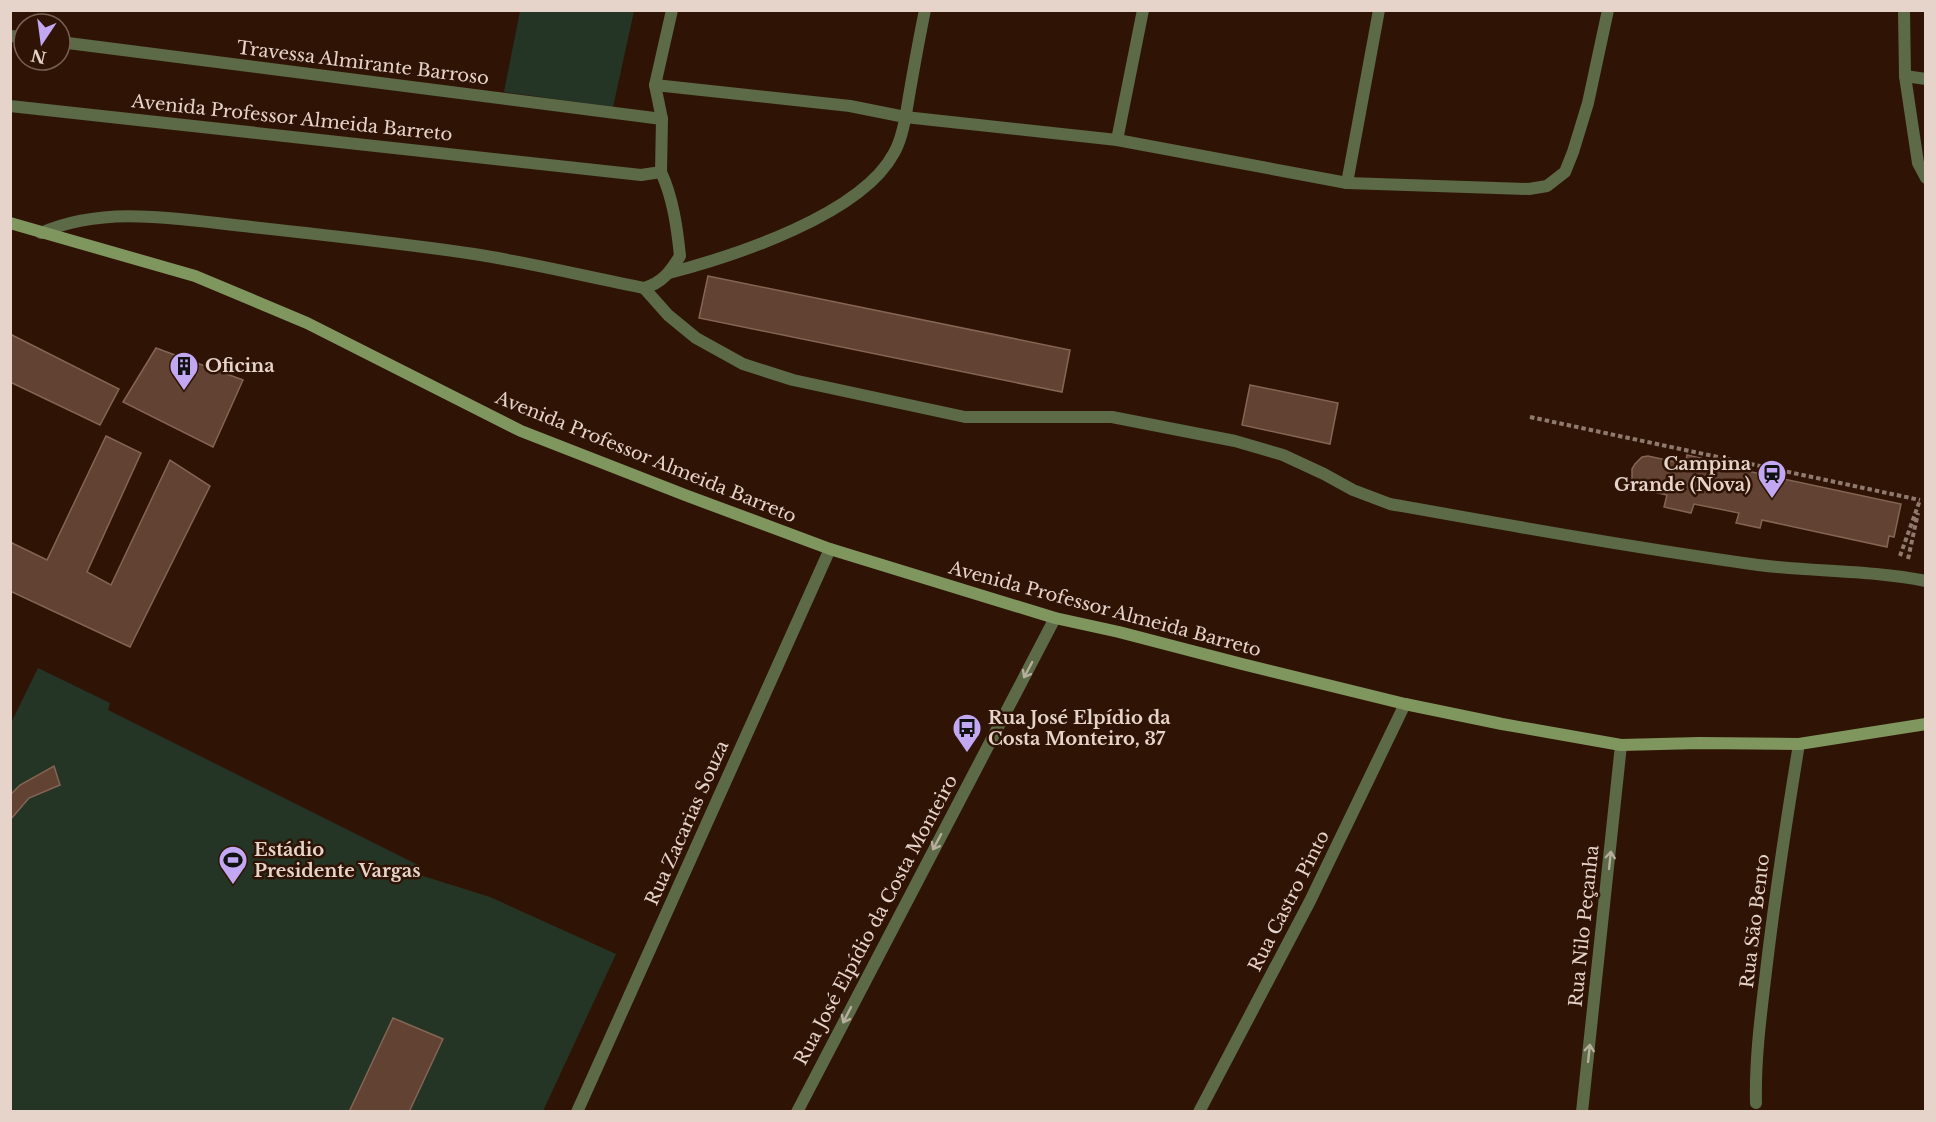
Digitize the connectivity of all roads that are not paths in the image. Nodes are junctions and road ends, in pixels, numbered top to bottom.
1 (672, 10) edge
2 (925, 10) edge
3 (1143, 10) edge
4 (1378, 10) edge
5 (1608, 10) edge
6 (1904, 10) edge
7 (72, 44) edge
8 (1905, 76) junction
9 (1926, 79) edge
10 (655, 85) junction
11 (10, 106) edge
12 (905, 117) junction
13 (662, 119) junction
14 (1117, 140) junction
15 (661, 172) junction
16 (1926, 178) edge
17 (1347, 183) junction
18 (10, 224) edge
19 (41, 232) junction
20 (669, 273) junction
21 (644, 288) junction
22 (830, 549) junction
23 (1926, 581) edge
24 (1055, 618) junction
25 (1405, 704) junction
26 (1926, 724) edge
27 (1799, 744) junction
28 (1621, 745) junction
29 (1756, 1103) dead end
30 (577, 1112) edge
31 (797, 1112) edge
32 (1199, 1112) edge
33 (1582, 1112) edge

1 - 10 street
2 - 12 street
3 - 14 street
4 - 17 street
5 - 17 street
6 - 8 street
7 - 13 street, Travessa Almirante Barroso
8 - 9 street
8 - 16 street
10 - 12 street
10 - 13 street
11 - 15 street, Avenida Professor Almeida Barreto
12 - 14 street
12 - 20 street
13 - 15 street
14 - 17 street
15 - 20 street
18 - 19 main road, Avenida Professor Almeida Barreto
19 - 21 street
19 - 22 main road, Avenida Professor Almeida Barreto
20 - 21 street
21 - 23 street
22 - 24 main road, Avenida Professor Almeida Barreto
22 - 30 street, Rua Zacarias Souza
24 - 25 main road, Avenida Professor Almeida Barreto
24 -> 31 street, Rua José Elpídio da Costa Monteiro
25 - 28 main road, Avenida Professor Almeida Barreto
25 - 32 street, Rua Castro Pinto
26 - 27 main road, Avenida Professor Almeida Barreto
27 - 28 main road, Avenida Professor Almeida Barreto
27 - 29 street, Rua São Bento
33 -> 28 street, Rua Nilo Peçanha

